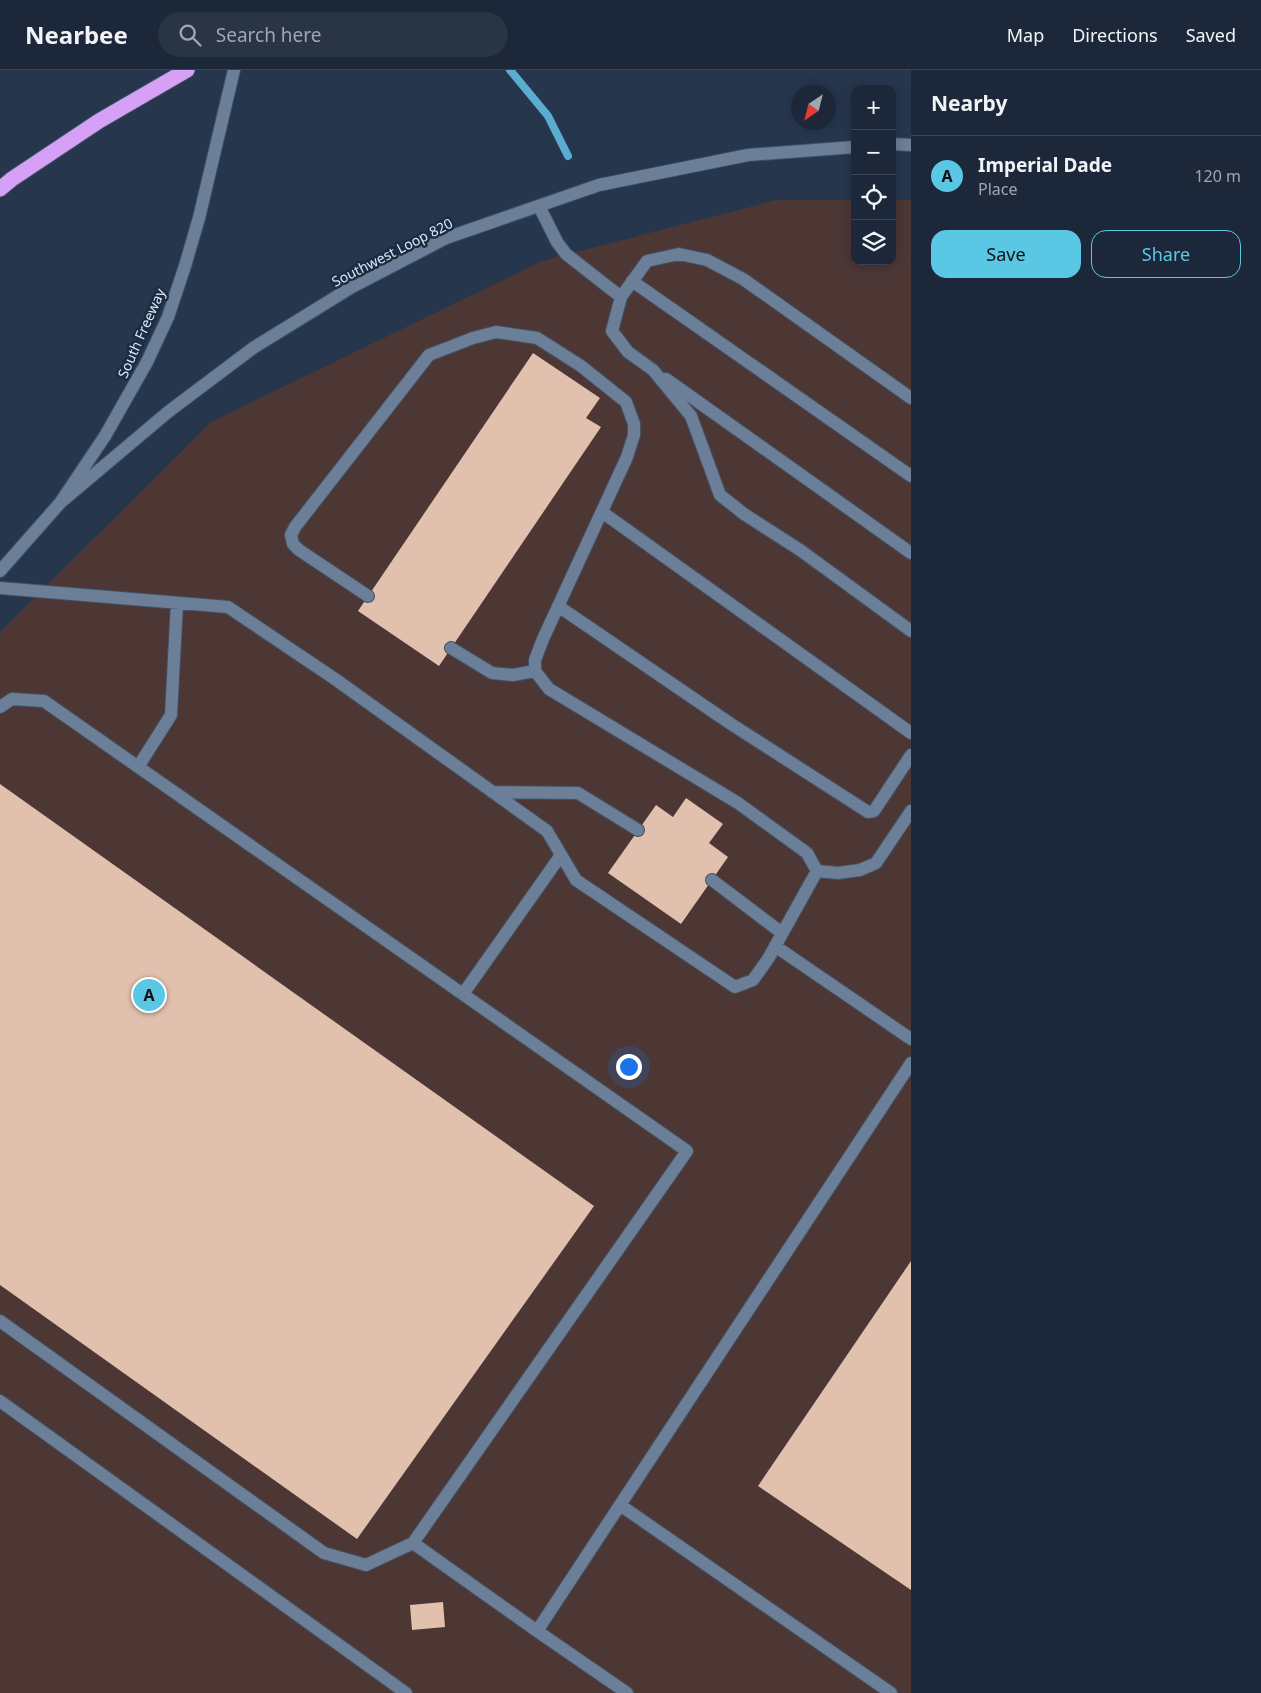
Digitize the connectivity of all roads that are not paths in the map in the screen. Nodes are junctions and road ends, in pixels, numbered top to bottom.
1 (187, 70) edge
2 (234, 70) edge
3 (896, 144) edge
4 (911, 145) edge
5 (851, 147) edge
6 (0, 189) edge
7 (539, 206) junction
8 (632, 281) junction
9 (621, 297) junction
10 (653, 370) junction
11 (911, 398) edge
12 (911, 476) edge
13 (60, 503) junction
14 (602, 512) junction
15 (911, 553) edge
16 (0, 571) edge
17 (0, 588) edge
18 (368, 596) dead end
19 (177, 603) junction
20 (558, 606) junction
21 (911, 630) edge
22 (451, 648) dead end
23 (535, 671) junction
24 (0, 707) edge
25 (911, 733) edge
26 (911, 756) edge
27 (138, 767) junction
28 (492, 792) junction
29 (911, 811) edge
30 (638, 830) dead end
31 (561, 855) junction
32 (817, 872) junction
33 (712, 880) dead end
34 (782, 933) junction
35 (775, 946) junction
36 (463, 994) junction
37 (911, 1039) edge
38 (911, 1063) edge
39 (0, 1321) edge
40 (0, 1401) edge
41 (620, 1505) junction
42 (413, 1543) junction
43 (537, 1631) junction
44 (406, 1693) edge
45 (627, 1693) edge
46 (891, 1693) edge

1 - 6 highway
2 - 13 main road, South Freeway
3 - 4 main road
5 - 7 main road, Southwest Loop 820
7 - 9 main road
7 - 13 main road, Southwest Loop 820
8 - 9 main road
8 - 11 main road
8 - 12 main road
9 - 10 main road
10 - 15 main road
10 - 21 main road
13 - 16 main road, South Freeway
14 - 18 main road
14 - 20 main road
14 - 25 main road
17 - 19 main road
19 - 27 main road
19 - 28 main road
20 - 23 main road
20 - 26 main road
22 - 23 main road
23 - 32 main road
24 - 27 main road
27 - 36 main road
28 - 30 main road
28 - 31 main road
29 - 32 main road
31 - 35 main road
31 - 36 main road
32 - 34 main road
33 - 34 main road
34 - 35 main road
35 - 37 main road
36 - 42 main road
38 - 41 main road
39 - 42 main road
40 - 44 main road
41 - 43 main road
41 - 46 main road
42 - 43 main road
43 - 45 main road

